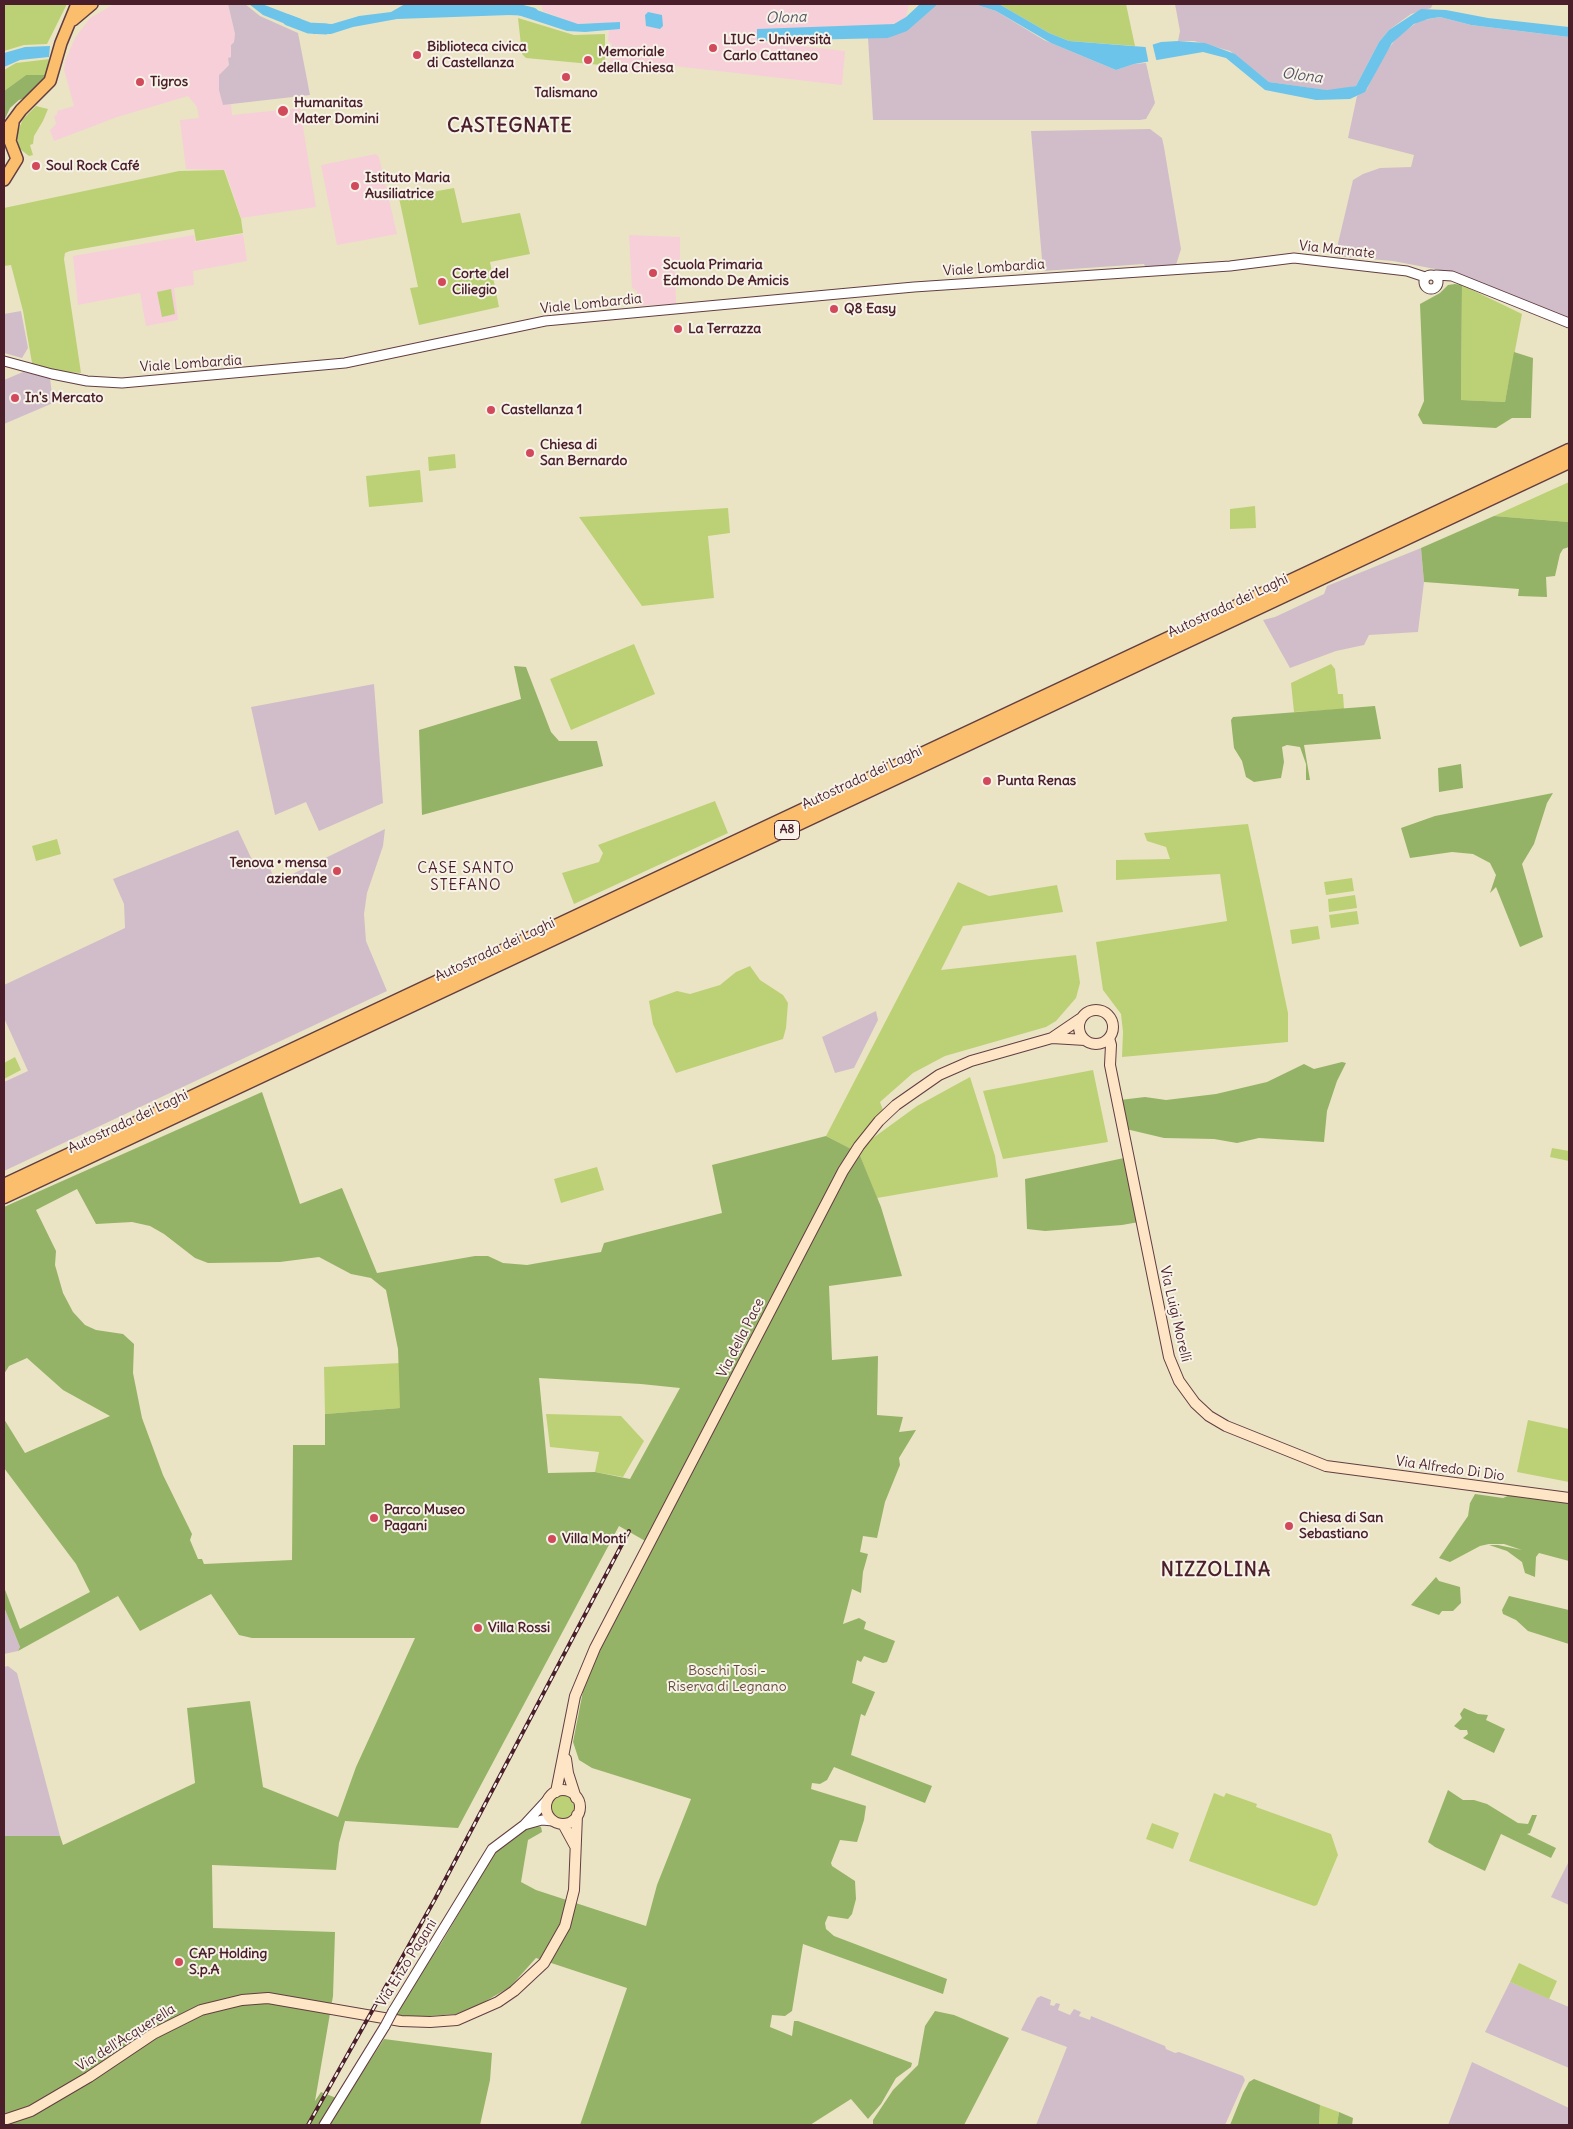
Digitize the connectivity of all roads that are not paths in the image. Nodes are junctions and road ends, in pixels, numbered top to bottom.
1 (78, 4) edge
2 (92, 4) edge
3 (69, 25) junction
4 (16, 116) junction
5 (4, 133) edge
6 (8, 146) edge
7 (9, 168) edge
8 (4, 180) edge
9 (1186, 268) joint
10 (1436, 275) junction
11 (1425, 277) junction
12 (1569, 323) edge
13 (4, 361) edge
14 (1569, 450) edge
15 (1569, 462) edge
16 (1080, 1019) junction
17 (1052, 1038) junction
18 (1108, 1038) junction
19 (1085, 1040) junction
20 (1098, 1044) junction
21 (1110, 1065) junction
22 (4, 1185) edge
23 (4, 1197) edge
24 (1326, 1466) joint
25 (1569, 1498) edge
26 (565, 1753) junction
27 (552, 1796) junction
28 (577, 1798) junction
29 (578, 1815) junction
30 (558, 1822) junction
31 (524, 1825) junction
32 (575, 1846) junction
33 (4, 2120) edge
34 (324, 2125) edge

1 - 3 main road
2 - 3 main road
3 - 4 main road
4 - 5 main road
4 - 6 main road
6 - 7 main road
7 - 8 main road
9 - 11 street, Via Marnate
9 - 13 street, Viale Lombardia
10 - 11 street, Via Marnate
10 - 11 street, Via Marnate
10 - 12 street, Via Marnate
14 - 22 highway, Autostrada dei Laghi / A8
15 - 23 highway, Autostrada dei Laghi / A8
16 - 17 main road, Via della Pace
16 - 18 main road
16 - 19 main road
17 - 19 main road, Via della Pace
17 - 26 main road, Via della Pace
18 - 20 main road
18 - 21 main road
19 - 20 main road
20 - 21 main road
21 - 24 main road, Via Luigi Morelli
24 - 25 main road, Via Alfredo Di Dio
26 - 27 main road, Via della Pace
26 - 28 main road, Via della Pace
27 - 28 main road
27 - 30 main road
27 - 31 street, Via Enzo Pagani
28 - 29 main road
29 - 30 main road
29 - 32 main road, Via dell'Acquerella
30 - 31 street, Via Enzo Pagani
30 - 32 main road
31 - 34 street, Via Enzo Pagani, bridge
32 - 33 main road, Via dell'Acquerella

